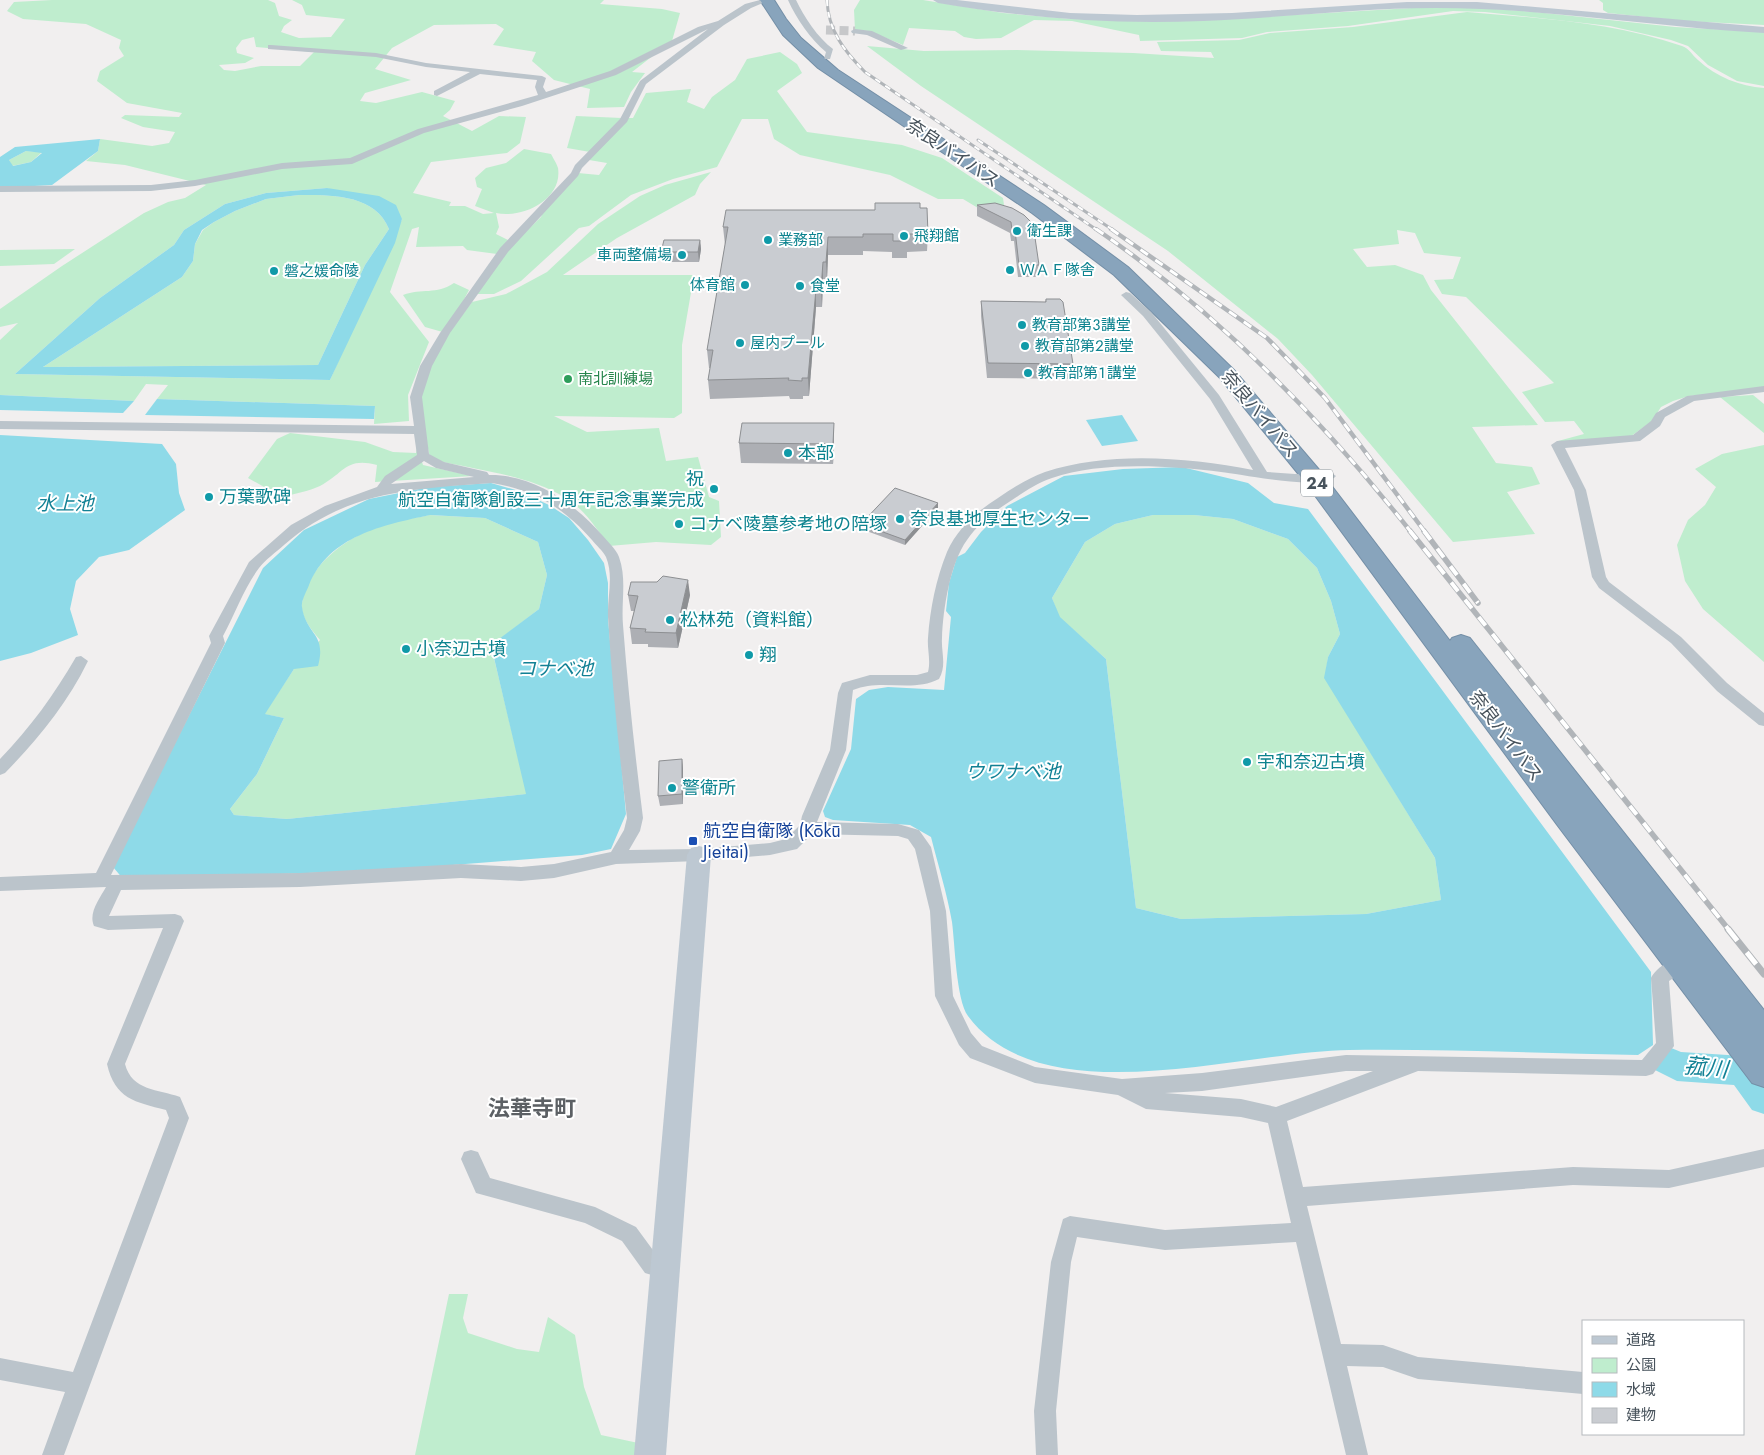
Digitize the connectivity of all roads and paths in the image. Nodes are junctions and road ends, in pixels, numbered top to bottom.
1 (792, 0) edge
2 (938, 0) edge
3 (954, 0) edge
4 (770, 1) edge
5 (1351, 5) edge
6 (721, 23) junction
7 (806, 23) junction
8 (1764, 28) edge
9 (820, 29) tunnel mouth
10 (855, 31) tunnel mouth
11 (872, 44) dead end
12 (825, 45) junction
13 (272, 47) dead end
14 (479, 71) junction
15 (549, 80) junction
16 (578, 84) junction
17 (437, 93) dead end
18 (543, 96) junction
19 (0, 189) edge
20 (1126, 295) dead end
21 (1161, 319) junction
22 (1764, 389) edge
23 (0, 424) edge
24 (420, 430) junction
25 (423, 456) junction
26 (1262, 475) junction
27 (1322, 476) junction
28 (492, 479) junction
29 (380, 490) junction
30 (82, 661) dead end
31 (1764, 721) edge
32 (0, 769) edge
33 (808, 828) junction
34 (699, 855) junction
35 (616, 857) junction
36 (108, 881) junction
37 (0, 884) edge
38 (1682, 964) junction
39 (1764, 1035) edge
40 (1418, 1063) junction
41 (1764, 1072) edge
42 (1121, 1087) junction
43 (1276, 1116) junction
44 (1764, 1158) edge
45 (471, 1159) dead end
46 (1297, 1198) junction
47 (1304, 1232) junction
48 (665, 1269) junction
49 (1334, 1356) junction
50 (0, 1369) edge
51 (1582, 1383) edge
52 (79, 1384) junction
53 (53, 1455) edge
54 (650, 1455) edge
55 (1047, 1455) edge
56 (1357, 1455) edge

1 - 7 street
2 - 5 street
3 - 5 street
4 - 6 street
4 - 12 highway, 奈良バイパス / 24
4 - 21 highway, 奈良バイパス / 24
5 - 8 street
6 - 16 street
6 - 24 street
7 - 9 street
7 - 12 street
10 - 11 street
12 - 27 highway, 奈良バイパス / 24
13 - 14 street
14 - 15 street
14 - 17 street
15 - 16 street
15 - 18 street
16 - 18 street
18 - 19 street
20 - 21 street
21 - 26 street
21 - 27 highway, 奈良バイパス / 24
22 - 31 street
23 - 24 street
24 - 25 street
25 - 28 street
25 - 29 street
26 - 27 street
26 - 33 street
27 - 38 highway, 奈良バイパス / 24
27 - 39 highway, 奈良バイパス / 24
28 - 29 street
28 - 35 street
29 - 36 street
30 - 32 street
33 - 34 street
33 - 42 street
34 - 35 street
34 - 48 street
35 - 36 street
36 - 37 street
36 - 52 street
38 - 40 street
38 - 41 highway, 奈良バイパス / 24
40 - 42 street
40 - 43 street
42 - 43 street
43 - 46 street
44 - 46 street
45 - 48 street
46 - 47 street
47 - 49 street
47 - 55 street
48 - 54 street
49 - 51 street
49 - 56 street
50 - 52 street
52 - 53 street

